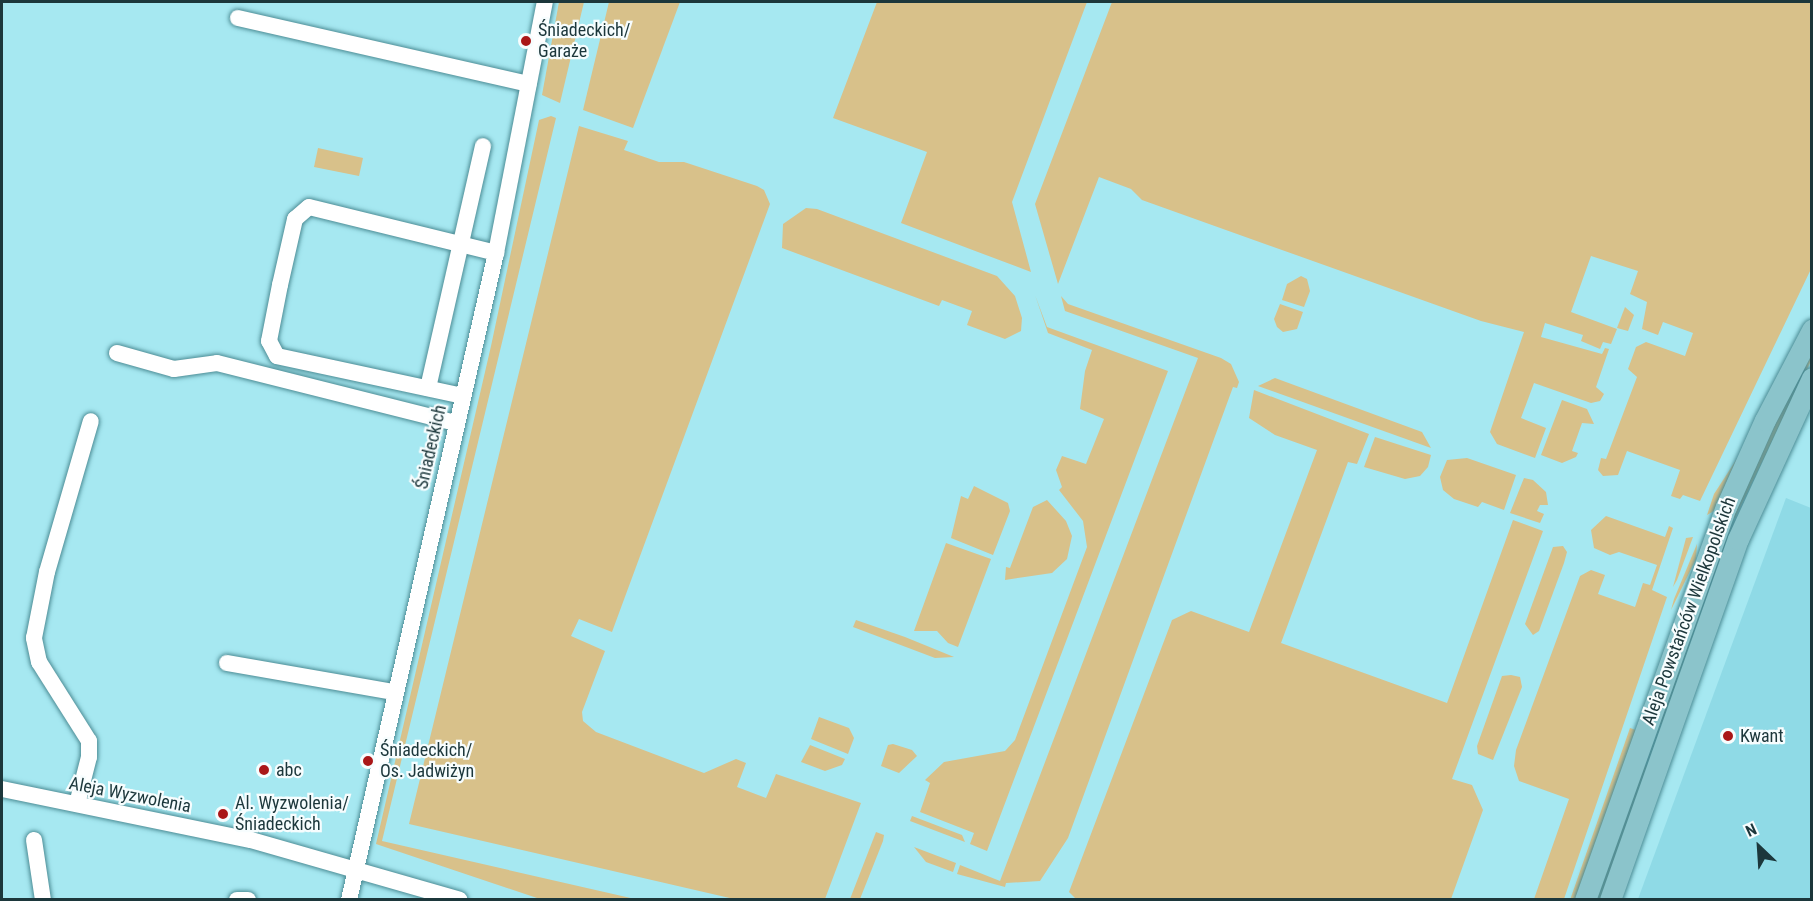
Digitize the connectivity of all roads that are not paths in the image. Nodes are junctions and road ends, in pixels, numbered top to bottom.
1 (545, 2) edge
2 (238, 18) dead end
3 (529, 84) junction
4 (483, 146) dead end
5 (460, 246) junction
6 (496, 253) junction
7 (1812, 330) edge
8 (117, 353) dead end
9 (1812, 378) edge
10 (428, 388) junction
11 (463, 396) junction
12 (90, 421) dead end
13 (456, 423) junction
14 (227, 663) dead end
15 (394, 692) junction
16 (2, 789) edge
17 (77, 804) junction
18 (34, 840) dead end
19 (355, 868) junction
20 (43, 900) edge
21 (237, 900) edge
22 (248, 900) edge
23 (349, 900) edge
24 (460, 900) edge
25 (1585, 900) edge
26 (1610, 900) edge

1 - 3 street, Śniadeckich
2 - 3 street
3 - 6 street, Śniadeckich
4 - 5 street
5 - 6 street
5 - 10 street
5 - 10 street
6 - 11 street, Śniadeckich
7 - 25 main road, Aleja Powstańców Wielkopolskich
8 - 13 street
9 - 26 main road, Aleja Powstańców Wielkopolskich
10 - 11 street
11 - 13 street, Śniadeckich
12 - 17 street
13 - 15 street, Śniadeckich
14 - 15 street
15 - 19 street, Śniadeckich
16 - 17 street, Aleja Wyzwolenia
17 - 19 street, Aleja Wyzwolenia
18 - 20 street
19 - 23 street, Śniadeckich
19 - 24 street, Aleja Wyzwolenia
21 - 22 street

